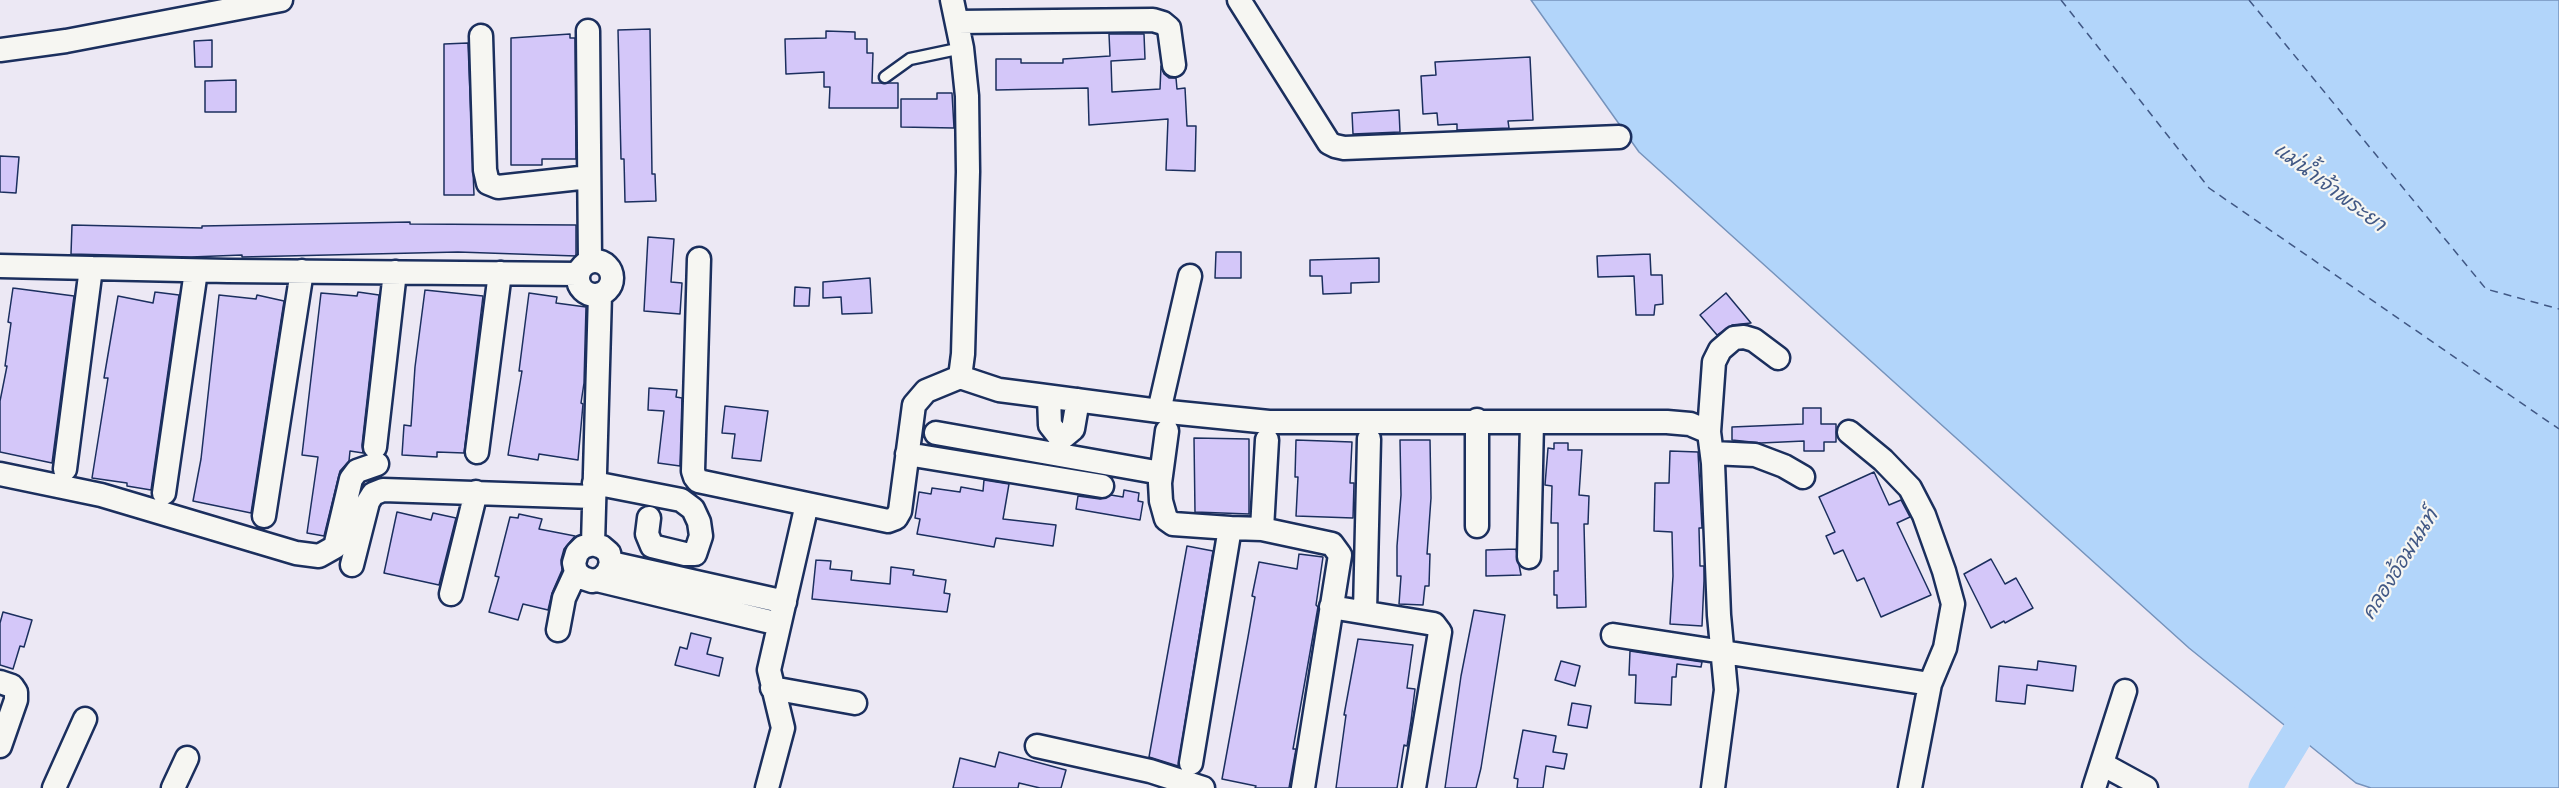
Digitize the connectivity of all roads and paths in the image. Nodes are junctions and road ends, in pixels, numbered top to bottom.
1 (281, 0) edge
2 (952, 0) edge
3 (1239, 0) edge
4 (957, 22) junction
5 (588, 31) dead end
6 (481, 36) dead end
7 (962, 48) junction
8 (0, 50) edge
9 (1174, 65) dead end
10 (885, 77) dead end
11 (1619, 137) dead end
12 (589, 177) junction
13 (699, 258) dead end
14 (0, 266) edge
15 (91, 268) junction
16 (584, 268) junction
17 (196, 271) junction
18 (302, 272) junction
19 (395, 272) junction
20 (500, 273) junction
21 (1190, 276) dead end
22 (1778, 358) dead end
23 (960, 377) junction
24 (1049, 397) junction
25 (1078, 400) junction
26 (1477, 420) junction
27 (1162, 421) junction
28 (1532, 422) junction
29 (1849, 432) dead end
30 (936, 433) dead end
31 (1369, 439) dead end
32 (1267, 440) dead end
33 (1710, 442) junction
34 (1060, 447) junction
35 (477, 452) dead end
36 (907, 454) junction
37 (65, 469) dead end
38 (1161, 473) junction
39 (0, 474) edge
40 (1803, 477) dead end
41 (1102, 486) dead end
42 (594, 490) junction
43 (476, 492) junction
44 (164, 493) dead end
45 (807, 504) junction
46 (264, 516) dead end
47 (649, 518) dead end
48 (1477, 526) dead end
49 (1230, 528) junction
50 (1262, 529) junction
51 (593, 544) junction
52 (1530, 557) dead end
53 (352, 565) dead end
54 (595, 571) junction
55 (452, 594) dead end
56 (785, 602) junction
57 (1331, 607) junction
58 (1365, 612) junction
59 (779, 624) junction
60 (558, 630) dead end
61 (1613, 635) dead end
62 (1723, 651) junction
63 (0, 682) edge
64 (1930, 684) junction
65 (772, 688) junction
66 (2125, 692) dead end
67 (855, 703) dead end
68 (85, 718) dead end
69 (0, 746) edge
70 (1037, 746) dead end
71 (186, 758) dead end
72 (1191, 763) dead end
73 (2102, 764) junction
74 (1134, 778) edge
75 (54, 788) edge
76 (173, 788) edge
77 (767, 788) edge
78 (1203, 788) edge
79 (1303, 788) edge
80 (1414, 788) edge
81 (1713, 788) edge
82 (1910, 788) edge
83 (2094, 788) edge
84 (2146, 788) edge

1 - 8 street
2 - 4 street
3 - 11 street
4 - 7 street
4 - 9 street
5 - 12 street
6 - 12 street
7 - 10 lane
7 - 23 street
12 - 16 street
13 - 45 street
14 - 15 street
15 - 17 street
15 - 37 street
16 - 20 street
16 - 42 street
17 - 18 street
17 - 44 street
18 - 19 street
18 - 46 street
19 - 20 street
19 - 39 street
20 - 35 street
21 - 27 street
22 - 33 street
23 - 24 street
23 - 36 street
24 - 25 street
24 - 34 street
25 - 27 street
25 - 34 street
26 - 27 street
26 - 28 street
26 - 48 street
27 - 38 street
28 - 33 street
28 - 52 street
29 - 64 street
30 - 34 street
31 - 58 street
32 - 50 street
33 - 40 street
33 - 62 street
34 - 38 street
36 - 41 street
36 - 45 street
38 - 49 street
42 - 43 street
42 - 47 street
42 - 51 street
43 - 53 street
43 - 55 street
45 - 56 street
49 - 50 street
49 - 72 street
50 - 57 street
51 - 54 street
51 - 54 street
54 - 56 street
54 - 59 street
54 - 60 street
56 - 59 street
57 - 58 street
57 - 79 street
58 - 80 street
59 - 65 street
61 - 62 street
62 - 64 street
62 - 81 street
63 - 69 street
64 - 82 street
65 - 67 street
65 - 77 street
66 - 73 street
68 - 75 street
70 - 74 street
71 - 76 street
73 - 83 street
73 - 84 street
74 - 78 street

